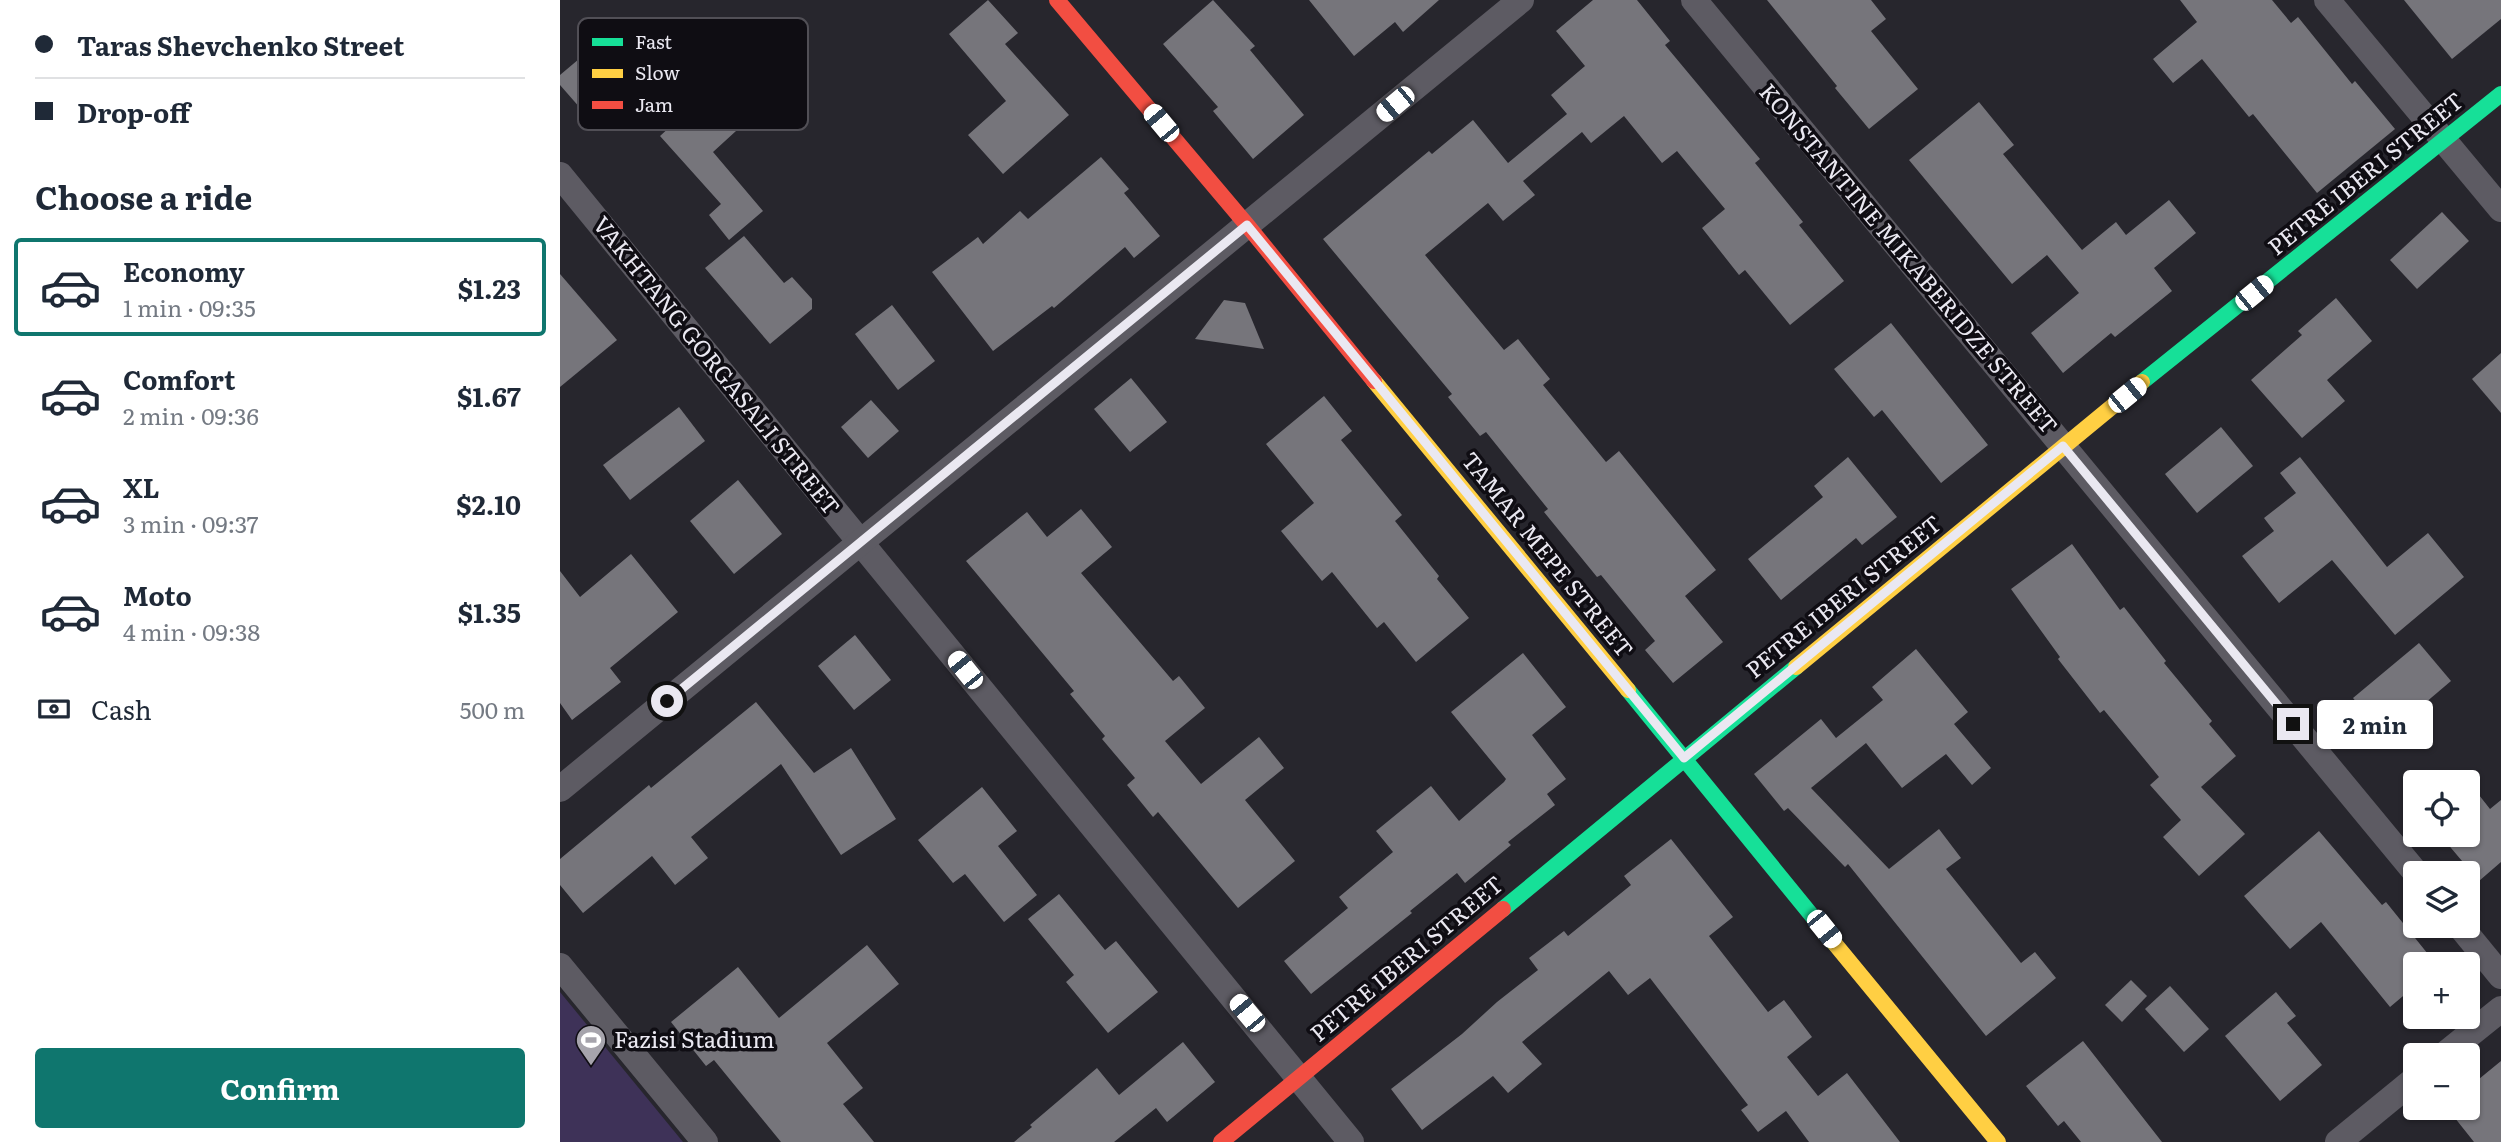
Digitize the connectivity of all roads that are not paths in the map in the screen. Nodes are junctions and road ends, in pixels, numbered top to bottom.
1 (1057, 0) edge
2 (1521, 0) edge
3 (1695, 0) edge
4 (2327, 0) edge
5 (2501, 93) edge
6 (2445, 140) junction
7 (560, 175) edge
8 (2501, 209) edge
9 (1247, 225) junction
10 (2063, 446) junction
11 (860, 541) junction
12 (1684, 758) junction
13 (560, 789) edge
14 (2406, 861) edge
15 (2470, 938) edge
16 (560, 966) edge
17 (2501, 976) edge
18 (2501, 1009) edge
19 (2459, 1043) edge
20 (1299, 1078) junction
21 (2403, 1089) edge
22 (705, 1142) edge
23 (1221, 1142) edge
24 (1352, 1142) edge
25 (1998, 1142) edge
26 (2338, 1142) edge

1 - 9 street, TAMAR MEPE STREET
2 - 9 street
3 - 10 street, KONSTANTINE MIKABERIDZE STREET
4 - 6 street
5 - 6 street, PETRE IBERI STREET
6 - 8 street
6 - 10 street, PETRE IBERI STREET
7 - 11 street, VAKHTANG GORGASALI STREET
9 - 11 street
9 - 12 street, TAMAR MEPE STREET
10 - 12 street, PETRE IBERI STREET
10 - 14 street, KONSTANTINE MIKABERIDZE STREET
11 - 13 street
11 - 20 street, VAKHTANG GORGASALI STREET
12 - 20 street, PETRE IBERI STREET
12 - 25 street, TAMAR MEPE STREET
15 - 17 street
16 - 22 street
18 - 19 street
20 - 23 street, PETRE IBERI STREET
20 - 24 street, VAKHTANG GORGASALI STREET
21 - 26 street

